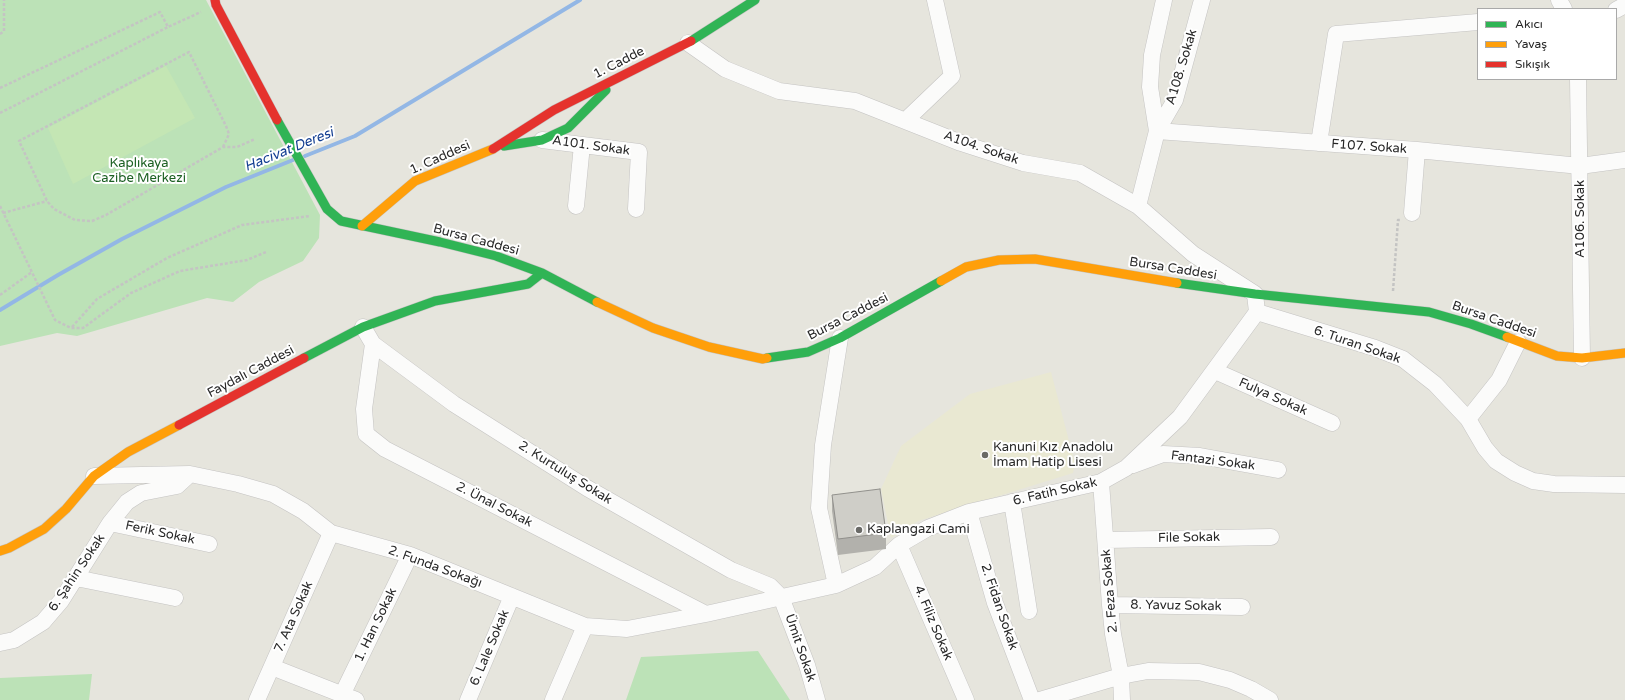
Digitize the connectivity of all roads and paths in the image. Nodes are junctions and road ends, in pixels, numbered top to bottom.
1 (4, 0) edge
2 (754, 0) edge
3 (935, 0) edge
4 (1164, 0) edge
5 (1202, 0) edge
6 (215, 2) edge
7 (2, 11) edge
8 (1477, 22) edge
9 (168, 27) junction
10 (0, 34) edge
11 (688, 43) junction
12 (617, 79) junction
13 (1578, 80) edge
14 (0, 88) edge
15 (0, 113) edge
16 (906, 120) junction
17 (1157, 131) junction
18 (255, 140) dead end
19 (542, 140) junction
20 (1319, 143) junction
21 (582, 145) junction
22 (223, 147) junction
23 (495, 148) junction
24 (1417, 150) junction
25 (1625, 160) edge
26 (1580, 166) junction
27 (47, 201) junction
28 (0, 206) edge
29 (576, 206) dead end
30 (1138, 206) junction
31 (636, 209) dead end
32 (3, 213) junction
33 (1412, 213) dead end
34 (310, 216) dead end
35 (1398, 220) dead end
36 (362, 226) junction
37 (266, 252) dead end
38 (32, 272) junction
39 (542, 273) junction
40 (1255, 294) junction
41 (0, 295) edge
42 (1391, 308) junction
43 (1257, 312) junction
44 (363, 327) junction
45 (71, 328) junction
46 (840, 338) junction
47 (1518, 342) junction
48 (373, 344) junction
49 (1625, 353) edge
50 (1582, 358) junction
51 (1215, 371) junction
52 (1468, 419) junction
53 (1332, 423) dead end
54 (1126, 468) junction
55 (1278, 470) dead end
56 (190, 474) junction
57 (94, 476) junction
58 (1101, 482) junction
59 (1625, 486) edge
60 (1012, 502) junction
61 (969, 512) junction
62 (110, 523) junction
63 (330, 533) junction
64 (1271, 537) dead end
65 (1106, 540) junction
66 (209, 544) dead end
67 (899, 545) junction
68 (0, 551) edge
69 (410, 555) junction
70 (76, 578) junction
71 (836, 585) junction
72 (512, 596) junction
73 (781, 597) junction
74 (175, 598) dead end
75 (1110, 605) junction
76 (1242, 607) dead end
77 (1029, 611) dead end
78 (706, 614) junction
79 (585, 626) junction
80 (0, 644) edge
81 (272, 667) junction
82 (1121, 676) junction
83 (349, 697) edge
84 (257, 700) edge
85 (468, 700) edge
86 (553, 700) edge
87 (817, 700) edge
88 (966, 700) edge
89 (1032, 700) edge
90 (1040, 700) edge
91 (1122, 700) edge
92 (1270, 700) edge

1 - 7 path
2 - 11 main road, 1. Cadde
3 - 16 street
4 - 17 street, A108. Sokak
5 - 17 street, A108. Sokak
6 - 9 path
6 - 36 main road, Bursa Caddesi
7 - 10 path
8 - 20 street
9 - 14 path
9 - 15 path
11 - 12 main road, 1. Cadde
11 - 16 street, A104. Sokak
12 - 19 main road
12 - 23 main road, 1. Cadde
13 - 26 street, A106. Sokak
16 - 30 street, A104. Sokak
17 - 20 street, F107. Sokak
17 - 30 street, A108. Sokak
18 - 22 path
19 - 21 street, A101. Sokak
19 - 23 main road
20 - 24 street, F107. Sokak
21 - 29 street
21 - 31 street, A101. Sokak
22 - 27 path
22 - 27 path
23 - 36 main road, 1. Caddesi
24 - 26 street, F107. Sokak
24 - 33 street
25 - 26 street, F107. Sokak
26 - 50 street, A106. Sokak
27 - 32 path
28 - 32 path
30 - 40 street, A104. Sokak
32 - 38 path
34 - 45 path
35 - 42 path
36 - 39 main road, Bursa Caddesi
37 - 45 path
38 - 41 path
38 - 45 path
39 - 44 main road, Faydalı Caddesi
39 - 46 main road, Bursa Caddesi
40 - 42 main road, Bursa Caddesi
40 - 43 street
40 - 46 main road, Bursa Caddesi
42 - 47 main road, Bursa Caddesi
43 - 51 street, 6. Fatih Sokak
43 - 52 street, 6. Turan Sokak
44 - 48 street, 2. Kurtuluş Sokak
44 - 57 main road, Faydalı Caddesi
46 - 71 street
47 - 50 main road, Bursa Caddesi
47 - 52 street
48 - 73 street, 2. Kurtuluş Sokak
48 - 78 street, 2. Ünal Sokak
49 - 50 main road, Bursa Caddesi
51 - 53 street, Fulya Sokak
51 - 54 street, 6. Fatih Sokak
52 - 59 street, 6. Turan Sokak
54 - 55 street, Fantazi Sokak
54 - 58 street, 6. Fatih Sokak
56 - 57 street, 2. Funda Sokağı
56 - 62 street, 6. Şahin Sokak
56 - 63 street, 2. Funda Sokağı
57 - 68 main road, Faydalı Caddesi
58 - 60 street, 6. Fatih Sokak
58 - 65 street, 2. Feza Sokak
60 - 61 street, 6. Fatih Sokak
60 - 77 street
61 - 67 street, 6. Fatih Sokak
61 - 89 street, 2. Fidan Sokak
62 - 66 street, Ferik Sokak
62 - 70 street, 6. Şahin Sokak
63 - 69 street, 2. Funda Sokağı
63 - 81 street, 7. Ata Sokak
64 - 65 street, File Sokak
65 - 75 street, 2. Feza Sokak
67 - 71 street, 6. Fatih Sokak
67 - 88 street, 4. Filiz Sokak
69 - 72 street, 2. Funda Sokağı
69 - 83 street, 1. Han Sokak
70 - 74 street
70 - 80 street, 6. Şahin Sokak
71 - 73 street, 6. Fatih Sokak
72 - 79 street, 2. Funda Sokağı
72 - 85 street, 6. Lale Sokak
73 - 78 street, 2. Funda Sokağı
73 - 87 street, Ümit Sokak
75 - 76 street, 8. Yavuz Sokak
75 - 82 street, 2. Feza Sokak
78 - 79 street, 2. Funda Sokağı
79 - 86 street
81 - 83 street
81 - 84 street, 7. Ata Sokak
82 - 90 street
82 - 91 street, 2. Feza Sokak
82 - 92 street

